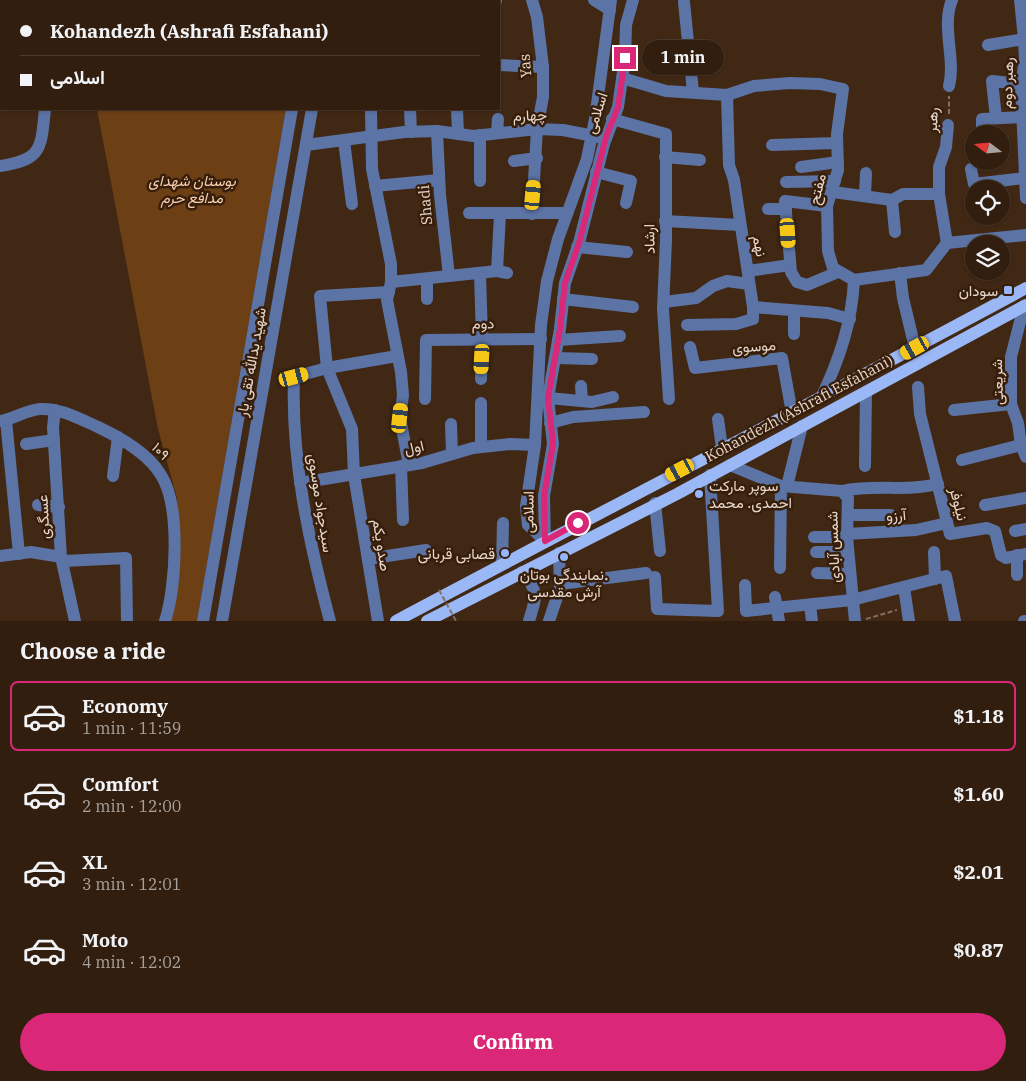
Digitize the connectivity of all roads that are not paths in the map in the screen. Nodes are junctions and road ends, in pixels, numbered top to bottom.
1 (532, 0) edge
2 (594, 0) edge
3 (632, 0) edge
4 (952, 0) edge
5 (1020, 0) edge
6 (684, 2) dead end
7 (610, 5) edge
8 (1024, 39) junction
9 (988, 44) dead end
10 (500, 65) edge
11 (543, 67) junction
12 (622, 78) junction
13 (1021, 84) junction
14 (949, 86) road end
15 (693, 92) junction
16 (727, 95) junction
17 (45, 110) edge
18 (292, 110) edge
19 (312, 110) edge
20 (371, 110) edge
21 (410, 110) edge
22 (457, 110) edge
23 (1022, 117) junction
24 (996, 118) junction
25 (498, 119) dead end
26 (612, 119) junction
27 (948, 125) road end
28 (982, 125) edge
29 (537, 129) junction
30 (437, 131) junction
31 (411, 132) junction
32 (497, 133) junction
33 (458, 134) junction
34 (480, 135) junction
35 (372, 136) junction
36 (592, 136) junction
37 (606, 137) junction
38 (344, 141) junction
39 (837, 142) junction
40 (306, 145) junction
41 (772, 145) dead end
42 (665, 157) junction
43 (536, 158) junction
44 (700, 160) dead end
45 (514, 161) dead end
46 (838, 162) junction
47 (1025, 162) edge
48 (0, 166) edge
49 (801, 167) dead end
50 (971, 170) edge
51 (596, 172) junction
52 (866, 173) dead end
53 (1025, 178) edge
54 (439, 180) junction
55 (480, 181) dead end
56 (786, 182) dead end
57 (375, 186) junction
58 (834, 186) junction
59 (939, 194) junction
60 (865, 195) junction
61 (1026, 198) edge
62 (892, 200) junction
63 (626, 203) dead end
64 (352, 204) dead end
65 (827, 206) junction
66 (768, 209) dead end
67 (786, 209) junction
68 (567, 213) junction
69 (469, 214) dead end
70 (500, 214) junction
71 (532, 214) junction
72 (665, 221) junction
73 (740, 225) junction
74 (895, 232) dead end
75 (1026, 235) edge
76 (947, 243) junction
77 (577, 247) junction
78 (627, 252) dead end
79 (790, 265) junction
80 (838, 272) junction
81 (900, 273) junction
82 (480, 274) junction
83 (449, 276) junction
84 (427, 278) junction
85 (749, 278) junction
86 (854, 280) junction
87 (390, 287) junction
88 (1026, 288) edge
89 (563, 298) junction
90 (427, 299) dead end
91 (664, 302) junction
92 (1025, 305) edge
93 (633, 306) dead end
94 (753, 307) junction
95 (794, 311) junction
96 (850, 319) junction
97 (687, 325) dead end
98 (1022, 329) edge
99 (794, 334) dead end
100 (620, 336) dead end
101 (482, 339) junction
102 (541, 339) junction
103 (558, 340) junction
104 (690, 347) dead end
105 (915, 348) junction
106 (397, 356) junction
107 (555, 358) junction
108 (592, 359) dead end
109 (327, 368) junction
110 (480, 379) dead end
111 (581, 386) dead end
112 (918, 387) dead end
113 (866, 392) junction
114 (613, 397) dead end
115 (548, 398) junction
116 (669, 398) dead end
117 (821, 398) junction
118 (425, 399) dead end
119 (582, 401) junction
120 (481, 403) dead end
121 (1011, 404) junction
122 (55, 410) junction
123 (954, 410) dead end
124 (644, 412) dead end
125 (792, 413) junction
126 (718, 419) dead end
127 (3, 420) edge
128 (778, 422) junction
129 (550, 423) junction
130 (1022, 423) edge
131 (451, 424) dead end
132 (802, 426) junction
133 (118, 437) junction
134 (54, 440) junction
135 (26, 444) dead end
136 (535, 445) junction
137 (480, 447) junction
138 (722, 448) junction
139 (1023, 451) edge
140 (452, 454) junction
141 (962, 460) dead end
142 (697, 461) junction
143 (405, 466) junction
144 (728, 466) junction
145 (864, 466) dead end
146 (354, 474) junction
147 (710, 474) junction
148 (113, 476) dead end
149 (300, 483) junction
150 (938, 484) junction
151 (784, 486) junction
152 (842, 491) junction
153 (677, 494) junction
154 (1026, 498) edge
155 (656, 503) junction
156 (38, 505) dead end
157 (985, 505) dead end
158 (59, 507) junction
159 (848, 516) junction
160 (891, 516) dead end
161 (403, 520) dead end
162 (947, 522) junction
163 (503, 523) dead end
164 (847, 536) junction
165 (814, 537) dead end
166 (545, 541) junction
167 (426, 550) dead end
168 (660, 551) dead end
169 (559, 552) junction
170 (816, 552) dead end
171 (848, 552) junction
172 (934, 552) dead end
173 (19, 554) junction
174 (1021, 555) edge
175 (0, 556) edge
176 (62, 559) junction
177 (368, 559) junction
178 (502, 564) junction
179 (780, 568) dead end
180 (522, 572) junction
181 (817, 573) dead end
182 (850, 574) junction
183 (1017, 575) dead end
184 (941, 578) junction
185 (909, 582) junction
186 (560, 584) junction
187 (746, 585) dead end
188 (852, 600) junction
189 (810, 605) junction
190 (777, 609) edge
191 (709, 616) edge
192 (74, 621) edge
193 (127, 621) edge
194 (165, 621) edge
195 (203, 621) edge
196 (222, 621) edge
197 (330, 621) edge
198 (378, 621) edge
199 (396, 621) edge
200 (427, 621) edge
201 (529, 621) edge
202 (549, 621) edge
203 (812, 621) edge
204 (856, 621) edge
205 (909, 621) edge
206 (956, 621) edge

1 - 11 street, Yas
2 - 7 street
3 - 12 street, اسلامی
4 - 14 street
5 - 8 street, رهبر دوم
6 - 15 street
7 - 36 street, اسلامی
8 - 9 street
8 - 13 street, رهبر دوم
10 - 11 street
11 - 29 street, Yas
12 - 15 street
12 - 26 street, اسلامی
13 - 23 street, رهبر دوم
13 - 24 street
15 - 16 street
16 - 39 street, مفتح
16 - 73 street, نهم
17 - 48 street
18 - 195 street, شهید یدالله تقی یار
19 - 40 street, شهید یدالله تقی یار
20 - 35 street
21 - 31 street
22 - 33 street
23 - 24 street
23 - 47 street, رهبر دوم
24 - 28 street
25 - 32 street
26 - 37 street, اسلامی
26 - 42 street, ارشاد
27 - 59 street, رهبر
29 - 32 street, چهارم
29 - 36 street, چهارم
29 - 43 street, Yas
30 - 31 street, چهارم
30 - 33 street, چهارم
30 - 54 street, Shadi
31 - 35 street, چهارم
32 - 34 street, چهارم
33 - 34 street, چهارم
34 - 55 street
35 - 38 street, چهارم
35 - 57 street
36 - 37 street, چهارم
36 - 68 street, اسلامی
37 - 51 street, اسلامی
38 - 40 street, چهارم
38 - 64 street
39 - 41 street
39 - 46 street, مفتح
40 - 196 street, شهید یدالله تقی یار
42 - 44 street
42 - 72 street, ارشاد
43 - 45 street
43 - 71 street, Yas
46 - 49 street
46 - 58 street, مفتح
47 - 53 street, رهبر دوم
50 - 53 street
51 - 63 street
51 - 77 street, اسلامی
52 - 60 street
53 - 61 street, رهبر دوم
54 - 57 street
54 - 83 street, Shadi
56 - 58 street
57 - 87 street
58 - 60 street
58 - 65 street, مفتح
59 - 62 street
59 - 76 street, رهبر
60 - 62 street
62 - 74 street
65 - 67 street
65 - 80 street, مفتح
66 - 67 street
67 - 79 street
68 - 71 street
68 - 102 street, اسلامی
69 - 70 street
70 - 71 street
70 - 82 street
72 - 73 street
72 - 91 street, ارشاد
73 - 85 street, نهم
75 - 76 street
76 - 81 street
77 - 78 street
77 - 89 street, اسلامی
79 - 80 street
79 - 85 street
80 - 86 street
81 - 86 street
81 - 105 street
82 - 83 street
82 - 101 street
83 - 84 street
84 - 87 street
84 - 90 street
85 - 91 street
85 - 94 street, نهم
86 - 96 street
87 - 106 street
87 - 109 street, صدو یکم
88 - 105 main road, Kohandezh (Ashrafi Esfahani)
89 - 93 street
89 - 103 street, اسلامی
91 - 116 street, ارشاد
92 - 98 street, شریعتی
92 - 113 main road, Kohandezh (Ashrafi Esfahani)
94 - 95 street
94 - 97 street
95 - 96 street
95 - 99 street
96 - 117 street
98 - 121 street, شریعتی
100 - 103 street
101 - 102 street, دوم
101 - 110 street
101 - 118 street, دوم
102 - 136 street, اسلامی
103 - 107 street, اسلامی
104 - 125 street, موسوی
105 - 117 main road, Kohandezh (Ashrafi Esfahani)
106 - 109 street
106 - 143 street
107 - 108 street
107 - 115 street, اسلامی
109 - 146 street, صدو یکم
109 - 149 street, سیدجواد موسوی
111 - 119 street
112 - 150 street, نیلوفر
113 - 132 main road, Kohandezh (Ashrafi Esfahani)
113 - 145 street
114 - 119 street
115 - 119 street
115 - 129 street, اسلامی
117 - 125 main road, Kohandezh (Ashrafi Esfahani)
120 - 137 street
121 - 123 street
121 - 130 street, شریعتی
122 - 127 street, ۱۰۹
122 - 133 street, ۱۰۹
122 - 134 street, عسگری
124 - 129 street
125 - 128 main road, Kohandezh (Ashrafi Esfahani)
126 - 138 street
127 - 173 street
128 - 138 main road, Kohandezh (Ashrafi Esfahani)
128 - 144 main road
129 - 166 street, اسلامی
130 - 139 street, شریعتی
131 - 140 street
132 - 144 main road, Kohandezh (Ashrafi Esfahani)
132 - 151 street
133 - 148 street
133 - 194 street, ۱۰۹
134 - 135 street
134 - 158 street, عسگری
136 - 137 street, اول
136 - 166 street, اسلامی
137 - 140 street, اول
138 - 142 main road, Kohandezh (Ashrafi Esfahani)
139 - 141 street
140 - 143 street, اول
142 - 153 main road
142 - 166 main road, Kohandezh (Ashrafi Esfahani)
143 - 146 street, اول
143 - 161 street
144 - 147 main road, Kohandezh (Ashrafi Esfahani)
144 - 151 street, شمس آبادی
146 - 149 street, اول
146 - 177 street, صدو یکم
147 - 153 main road, Kohandezh (Ashrafi Esfahani)
147 - 191 street
149 - 197 street, سیدجواد موسوی
150 - 152 street
150 - 162 street, نیلوفر
151 - 152 street, شمس آبادی
151 - 179 street
152 - 159 street, شمس آبادی
153 - 155 main road, Kohandezh (Ashrafi Esfahani)
154 - 157 street
155 - 168 street
155 - 169 main road, Kohandezh (Ashrafi Esfahani)
156 - 158 street
158 - 176 street, عسگری
159 - 160 street
159 - 164 street, شمس آبادی
162 - 164 street, آرزو
162 - 174 street, نیلوفر
163 - 178 street
164 - 165 street, آرزو
164 - 171 street, شمس آبادی
166 - 178 main road, Kohandezh (Ashrafi Esfahani)
167 - 177 street
169 - 180 main road, Kohandezh (Ashrafi Esfahani)
169 - 186 street
170 - 171 street
171 - 182 street, شمس آبادی
172 - 184 street
173 - 175 street
173 - 176 street
174 - 183 street
176 - 192 street, عسگری
176 - 193 street
177 - 198 street, صدو یکم
178 - 199 main road, Kohandezh (Ashrafi Esfahani)
180 - 200 main road, Kohandezh (Ashrafi Esfahani)
180 - 201 street
181 - 182 street
182 - 188 street, شمس آبادی
184 - 185 street, شمس آبادی
184 - 206 street
185 - 188 street, شمس آبادی
185 - 205 street
186 - 191 street
186 - 202 street
187 - 190 street, شمس آبادی
188 - 189 street, شمس آبادی
188 - 204 street, شمس آبادی
189 - 190 street, شمس آبادی
189 - 203 street

